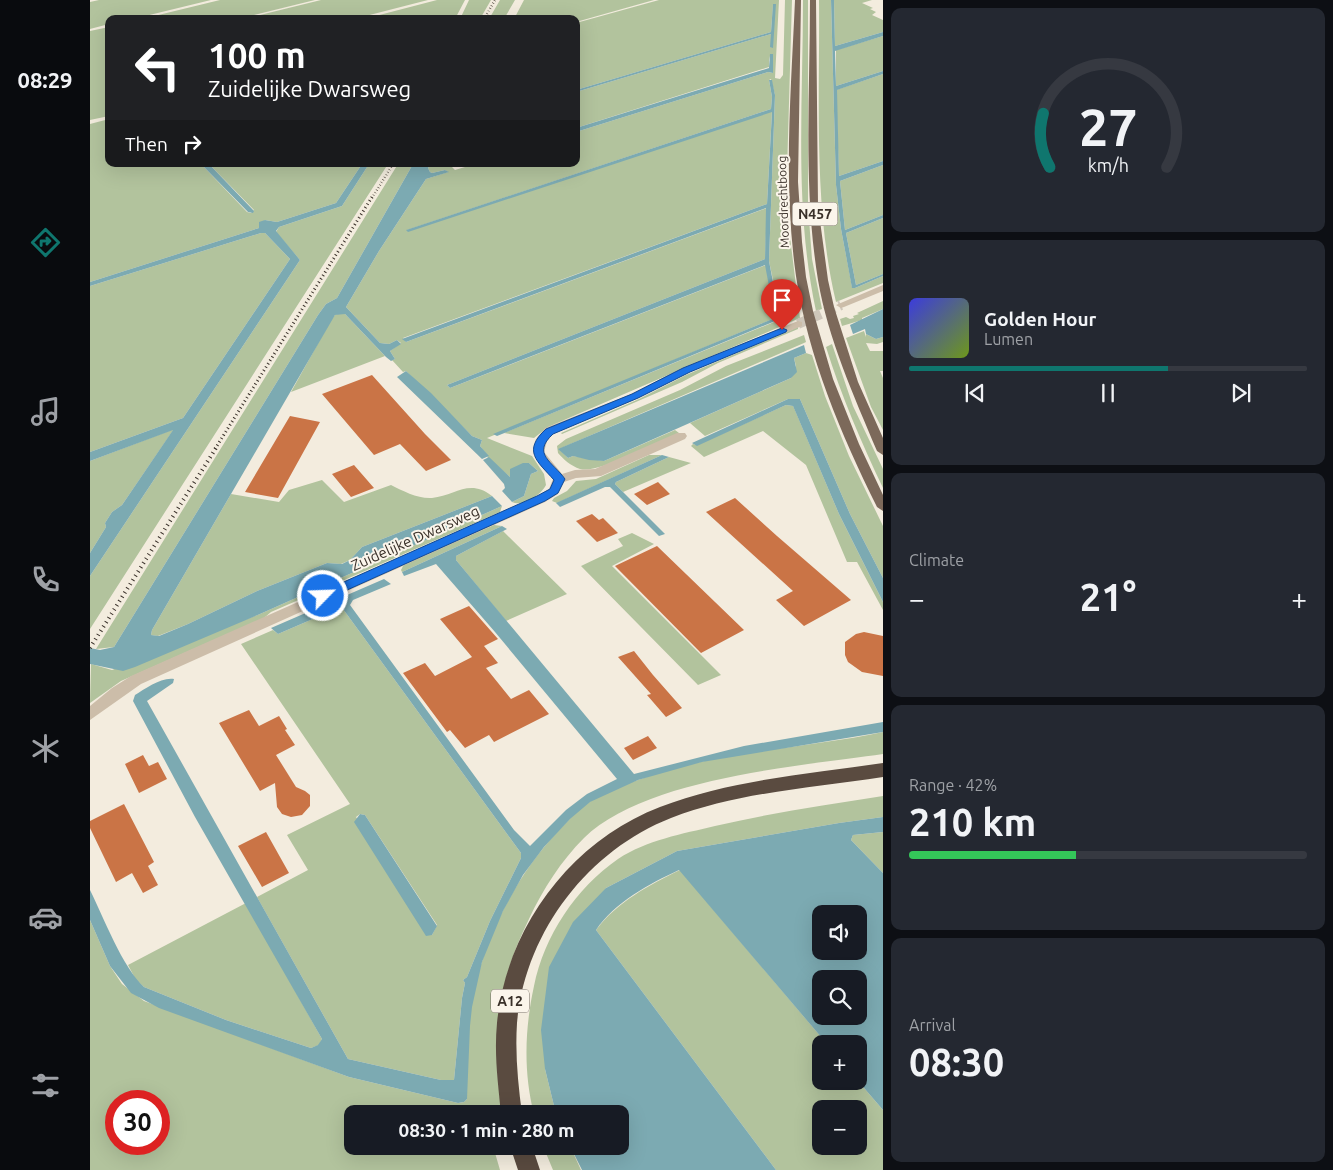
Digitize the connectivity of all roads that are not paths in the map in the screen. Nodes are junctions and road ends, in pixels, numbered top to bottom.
1 (798, 0) edge
2 (813, 0) edge
3 (883, 288) edge
4 (841, 305) tunnel mouth
5 (798, 324) tunnel mouth
6 (681, 436) dead end
7 (883, 451) edge
8 (560, 479) junction
9 (883, 507) edge
10 (90, 714) edge
11 (883, 770) edge
12 (510, 1105) edge
13 (524, 1155) edge
14 (529, 1170) edge

1 - 9 main road, Moordrechtboog / N457
2 - 7 main road, N457
3 - 4 street
5 - 8 street
6 - 8 street
8 - 10 street, Zuidelijke Dwarsweg
11 - 12 highway, A12
13 - 14 highway

